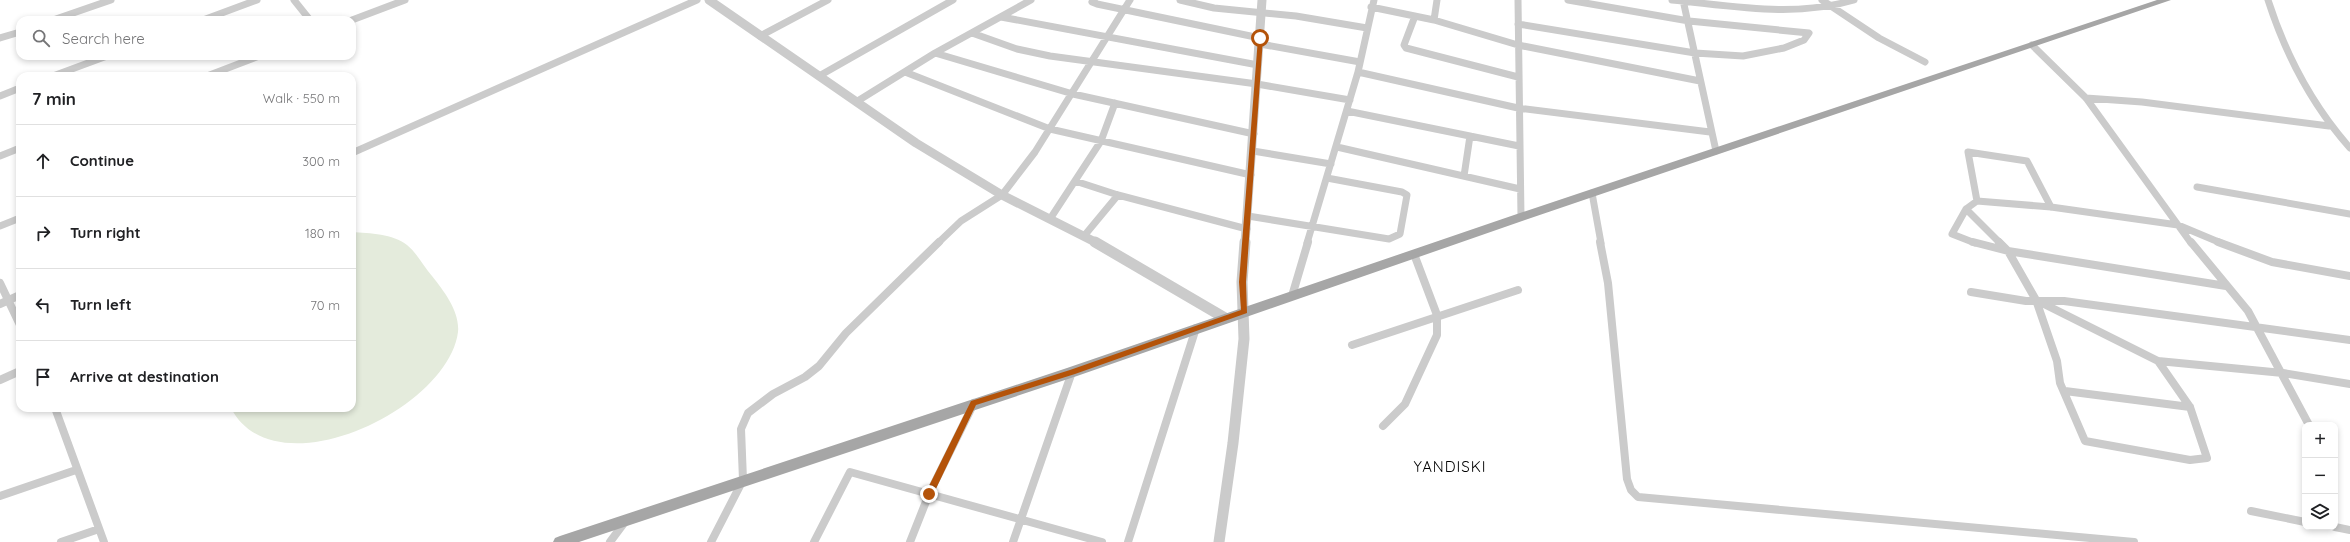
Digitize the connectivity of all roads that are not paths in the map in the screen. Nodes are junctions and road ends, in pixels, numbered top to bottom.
1 (112, 0) edge
2 (257, 0) edge
3 (294, 0) edge
4 (405, 0) edge
5 (697, 0) edge
6 (709, 0) edge
7 (828, 0) edge
8 (953, 0) edge
9 (1031, 0) edge
10 (1094, 0) edge
11 (1130, 0) edge
12 (1180, 0) edge
13 (1262, 0) edge
14 (1374, 0) edge
15 (1438, 0) edge
16 (1518, 0) edge
17 (1568, 0) edge
18 (1672, 0) edge
19 (1822, 0) edge
20 (1854, 0) edge
21 (2166, 0) edge
22 (2268, 0) edge
23 (1683, 1) edge
24 (1371, 7) junction
25 (1830, 7) junction
26 (1125, 9) junction
27 (1261, 14) junction
28 (65, 16) edge
29 (214, 16) edge
30 (307, 16) edge
31 (1415, 16) junction
32 (1001, 17) junction
33 (356, 18) edge
34 (1434, 20) junction
35 (1689, 21) junction
36 (1518, 24) junction
37 (1367, 28) junction
38 (16, 33) edge
39 (972, 33) junction
40 (760, 36) junction
41 (0, 38) edge
42 (1107, 38) junction
43 (1260, 41) junction
44 (1518, 45) junction
45 (2032, 45) junction
46 (1695, 53) junction
47 (935, 54) junction
48 (96, 60) edge
49 (249, 60) edge
50 (1092, 62) junction
51 (1360, 62) junction
52 (1925, 62) dead end
53 (1258, 65) junction
54 (64, 72) edge
55 (217, 72) edge
56 (905, 72) junction
57 (1358, 72) junction
58 (819, 76) junction
59 (1518, 77) junction
60 (1700, 81) junction
61 (1257, 84) junction
62 (16, 90) edge
63 (1073, 94) junction
64 (0, 96) edge
65 (2086, 98) junction
66 (1350, 100) junction
67 (856, 102) junction
68 (1115, 103) junction
69 (1518, 108) junction
70 (1347, 111) junction
71 (2329, 126) junction
72 (1050, 129) junction
73 (1710, 132) junction
74 (1254, 134) junction
75 (1470, 136) junction
76 (1101, 141) junction
77 (1519, 146) junction
78 (1337, 147) junction
79 (2350, 148) edge
80 (16, 150) edge
81 (356, 151) edge
82 (1253, 151) junction
83 (1716, 151) junction
84 (0, 156) edge
85 (1331, 164) junction
86 (1251, 175) junction
87 (1464, 176) junction
88 (1327, 178) junction
89 (1076, 181) junction
90 (2197, 187) dead end
91 (1520, 188) junction
92 (1592, 193) junction
93 (1118, 194) junction
94 (1002, 195) junction
95 (1977, 201) junction
96 (2051, 207) junction
97 (1966, 209) junction
98 (2350, 214) edge
99 (1248, 216) junction
100 (1520, 217) junction
101 (1050, 219) junction
102 (16, 220) edge
103 (2178, 225) junction
104 (0, 226) edge
105 (1312, 227) junction
106 (1247, 229) junction
107 (1084, 236) junction
108 (2008, 251) junction
109 (1414, 254) junction
110 (2350, 276) edge
111 (0, 283) edge
112 (2226, 286) junction
113 (1518, 290) dead end
114 (1971, 292) dead end
115 (1292, 296) junction
116 (16, 297) edge
117 (2036, 300) junction
118 (4, 302) edge
119 (1244, 312) junction
120 (1437, 316) junction
121 (1225, 318) junction
122 (16, 319) edge
123 (2257, 326) junction
124 (1196, 328) junction
125 (2350, 340) edge
126 (1352, 345) dead end
127 (2158, 361) junction
128 (1072, 372) junction
129 (16, 373) edge
130 (2283, 373) junction
131 (0, 380) edge
132 (2350, 384) edge
133 (2065, 391) junction
134 (974, 403) junction
135 (2190, 407) junction
136 (56, 412) edge
137 (2308, 422) edge
138 (1383, 426) dead end
139 (76, 470) junction
140 (743, 480) junction
141 (929, 494) junction
142 (0, 496) edge
143 (2251, 511) dead end
144 (628, 519) junction
145 (1021, 520) junction
146 (2302, 521) edge
147 (2338, 528) edge
148 (99, 529) junction
149 (2350, 530) edge
150 (62, 542) edge
151 (104, 542) edge
152 (560, 542) edge
153 (610, 542) edge
154 (711, 542) edge
155 (814, 542) edge
156 (910, 542) edge
157 (1013, 542) edge
158 (1102, 542) edge
159 (1128, 542) edge
160 (1219, 542) edge
161 (2134, 542) edge

1 - 28 street
2 - 29 street
3 - 30 street
4 - 33 street
5 - 81 street
6 - 40 street
7 - 40 street
8 - 58 street
9 - 32 street
10 - 26 street
11 - 26 street
12 - 27 street
13 - 27 street
14 - 24 street
15 - 34 street
16 - 36 street
17 - 35 street
18 - 23 street
19 - 25 street
20 - 25 street
21 - 45 main road
22 - 71 street
23 - 25 street
23 - 35 street
24 - 31 street
24 - 37 street
25 - 52 street
26 - 42 street
26 - 43 street
27 - 37 street
27 - 43 street
31 - 34 street
31 - 59 street
32 - 39 street
32 - 42 street
34 - 44 street
35 - 46 street
35 - 46 street
36 - 44 street
36 - 46 street
37 - 51 street
38 - 41 street
39 - 47 street
39 - 50 street
40 - 58 street
42 - 50 street
42 - 53 street
43 - 51 street
43 - 53 street
44 - 59 street
44 - 60 street
45 - 65 street
45 - 83 main road
46 - 60 street
47 - 56 street
47 - 63 street
48 - 54 street
49 - 55 street
50 - 61 street
50 - 63 street
51 - 57 street
53 - 61 street
56 - 67 street
56 - 72 street
57 - 66 street
57 - 69 street
58 - 67 street
59 - 69 street
60 - 73 street
61 - 66 street
61 - 74 street
62 - 64 street
63 - 68 street
63 - 72 street
65 - 71 street
65 - 103 street
66 - 70 street
67 - 94 street
68 - 74 street
68 - 76 street
69 - 73 street
69 - 77 street
70 - 75 street
70 - 78 street
71 - 79 street
72 - 76 street
72 - 94 street
73 - 83 street
74 - 82 street
75 - 77 street
75 - 87 street
76 - 86 street
76 - 89 street
77 - 91 street
78 - 85 street
78 - 87 street
80 - 84 street
82 - 85 street
82 - 86 street
83 - 92 main road
85 - 88 street
86 - 99 street
87 - 91 street
88 - 105 street
88 - 105 street
89 - 93 street
89 - 101 street
90 - 98 street
91 - 100 street
92 - 100 main road
92 - 161 street
93 - 106 street
93 - 107 street
94 - 101 street
94 - 140 street
95 - 96 street
95 - 96 street
95 - 97 street
96 - 103 street
97 - 108 street
97 - 108 street
99 - 105 street
99 - 106 street
100 - 109 main road
101 - 107 street
102 - 104 street
103 - 110 street
103 - 112 street
105 - 115 street
106 - 119 street
107 - 121 street
108 - 112 street
108 - 117 street
109 - 115 main road
109 - 120 street
111 - 118 street
112 - 123 street
113 - 120 street
114 - 117 street
115 - 119 main road
116 - 118 street
117 - 123 street
117 - 127 street
117 - 133 street
118 - 122 street
119 - 121 main road
119 - 160 street
120 - 126 street
120 - 138 street
121 - 124 main road
123 - 125 street
123 - 130 street
124 - 128 main road
124 - 159 street
127 - 130 street
127 - 135 street
128 - 134 main road
128 - 145 street
129 - 131 street
130 - 132 street
130 - 137 street
133 - 135 street
133 - 135 street
134 - 140 main road
134 - 141 street
136 - 139 street
139 - 142 street
139 - 148 street
140 - 144 main road
140 - 154 street
141 - 145 street
141 - 155 street
141 - 156 street
143 - 146 street
144 - 152 main road
144 - 153 street
145 - 157 street
145 - 158 street
147 - 149 street
148 - 150 street
148 - 151 street

